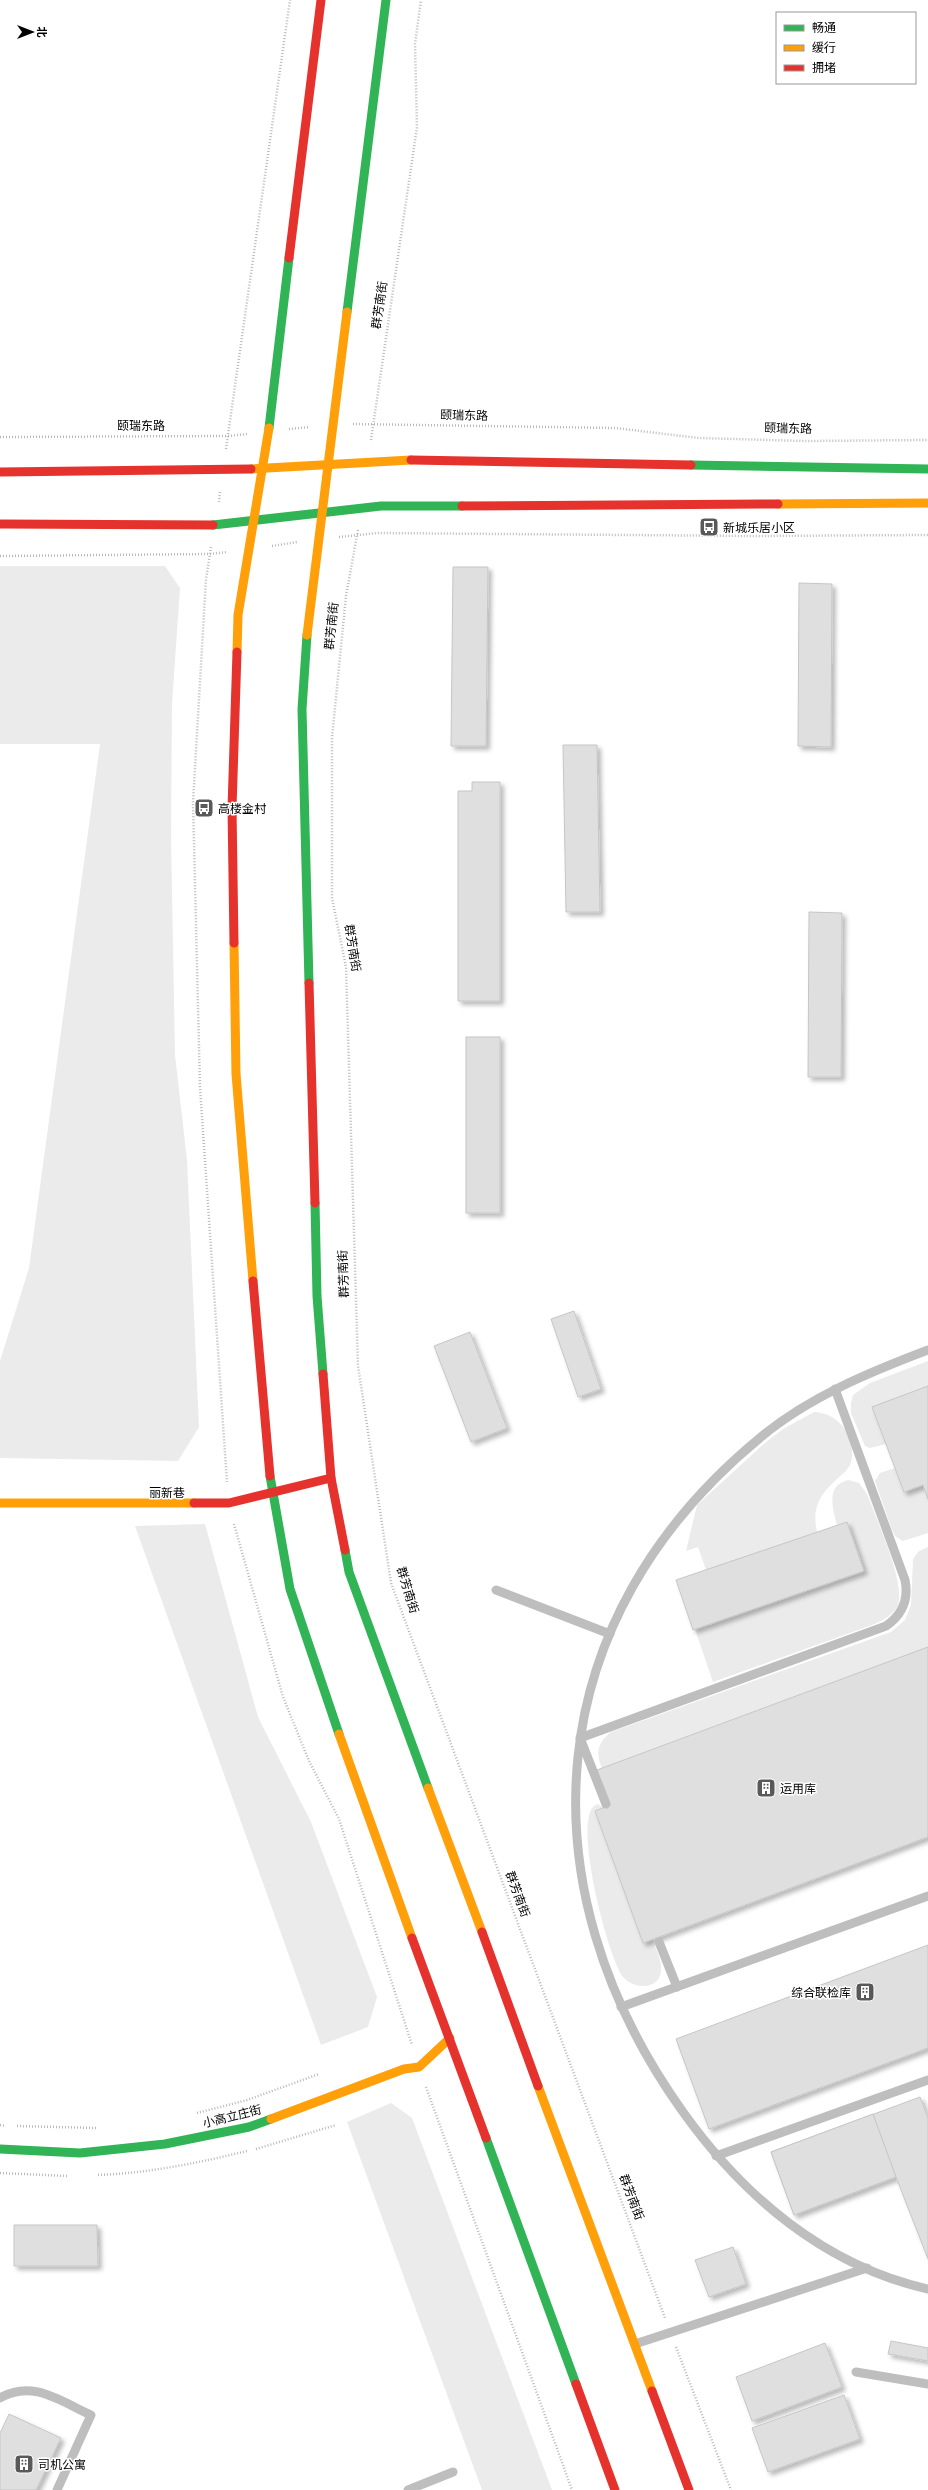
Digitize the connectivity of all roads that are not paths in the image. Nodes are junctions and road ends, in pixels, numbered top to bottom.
1 (322, 0) edge
2 (386, 0) edge
3 (328, 464) junction
4 (264, 467) junction
5 (928, 469) edge
6 (0, 472) edge
7 (928, 503) edge
8 (321, 513) junction
9 (254, 519) junction
10 (0, 524) edge
11 (928, 1350) edge
12 (836, 1390) junction
13 (331, 1478) junction
14 (271, 1493) junction
15 (0, 1503) edge
16 (496, 1590) dead end
17 (610, 1634) junction
18 (580, 1738) junction
19 (606, 1804) dead end
20 (928, 1896) edge
21 (660, 1942) dead end
22 (677, 1987) junction
23 (621, 2007) junction
24 (450, 2038) junction
25 (928, 2080) edge
26 (0, 2149) edge
27 (716, 2156) junction
28 (867, 2268) junction
29 (928, 2289) edge
30 (634, 2345) junction
31 (856, 2372) dead end
32 (928, 2384) edge
33 (0, 2398) edge
34 (453, 2472) dead end
35 (57, 2490) edge
36 (408, 2490) edge
37 (615, 2490) edge
38 (689, 2490) edge

1 - 4 main road
2 - 3 main road, 群芳南街
3 - 4 main road
3 - 5 main road
3 - 8 main road, 群芳南街
4 - 6 main road
4 - 9 main road
7 - 8 main road
8 - 9 main road
8 - 13 main road, 群芳南街
9 - 10 main road
9 - 14 main road
11 - 12 lane
12 - 17 lane
12 - 18 lane
13 - 14 main road, 丽新巷
13 - 30 main road, 群芳南街
14 - 15 main road, 丽新巷
14 - 24 main road
16 - 17 lane
17 - 18 lane
18 - 19 lane
18 - 23 lane
20 - 22 lane
21 - 22 lane
22 - 23 lane
23 - 27 lane
24 - 26 main road, 小高立庄街
24 - 37 main road
25 - 27 lane
27 - 28 lane
28 - 29 lane
28 - 30 lane
30 - 38 main road, 群芳南街
31 - 32 lane
33 - 35 lane
34 - 36 lane

